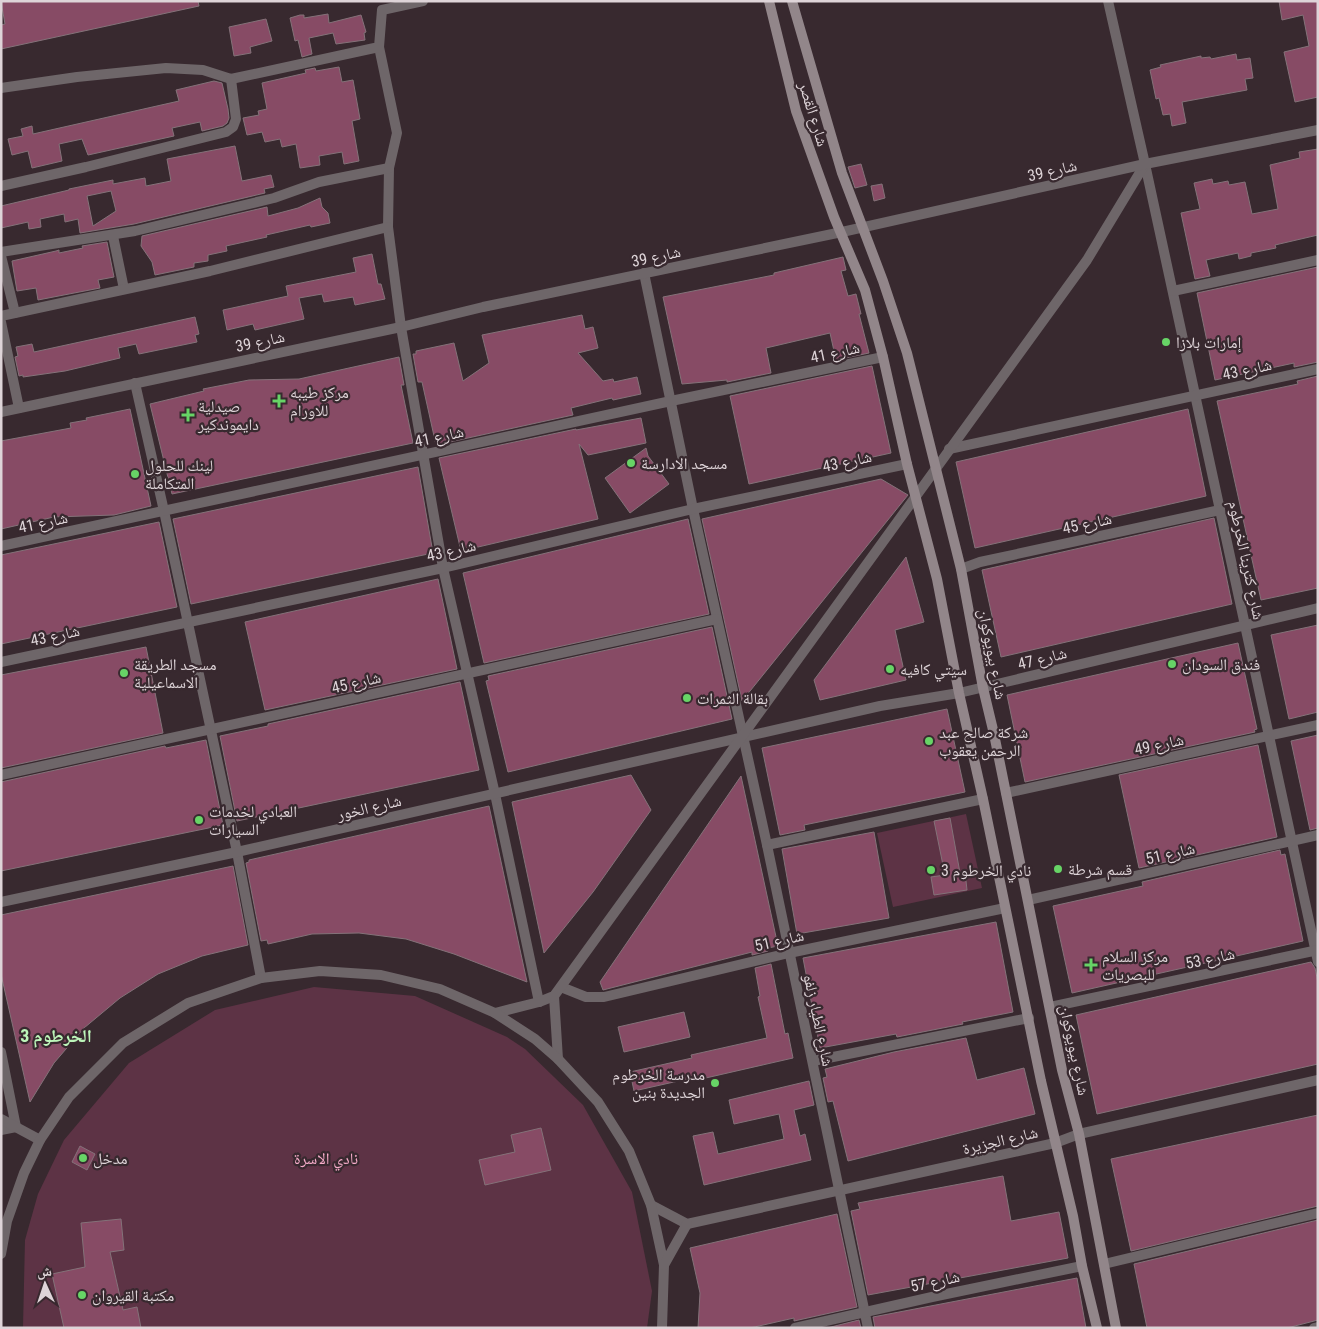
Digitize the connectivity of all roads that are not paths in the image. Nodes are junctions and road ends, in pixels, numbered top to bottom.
1 (423, 1) edge
2 (770, 1) edge
3 (792, 1) edge
4 (1108, 1) edge
5 (381, 6) edge
6 (379, 47) junction
7 (230, 79) junction
8 (1, 88) edge
9 (1318, 130) edge
10 (1145, 164) junction
11 (389, 168) junction
12 (1, 186) edge
13 (388, 227) junction
14 (863, 227) junction
15 (842, 232) junction
16 (113, 236) junction
17 (1, 254) edge
18 (1318, 260) edge
19 (644, 273) junction
20 (124, 289) junction
21 (1173, 291) junction
22 (16, 313) junction
23 (1, 316) edge
24 (1, 322) edge
25 (401, 327) junction
26 (883, 357) junction
27 (1318, 369) edge
28 (135, 383) junction
29 (1196, 396) junction
30 (671, 401) junction
31 (19, 408) junction
32 (1, 412) edge
33 (949, 449) junction
34 (423, 455) junction
35 (907, 464) junction
36 (936, 468) junction
37 (916, 496) junction
38 (693, 509) junction
39 (1220, 510) junction
40 (164, 511) junction
41 (1, 546) edge
42 (443, 568) junction
43 (961, 569) junction
44 (1318, 608) edge
45 (717, 619) junction
46 (188, 622) junction
47 (1245, 624) junction
48 (1, 662) edge
49 (467, 673) junction
50 (983, 688) junction
51 (959, 694) junction
52 (1318, 725) edge
53 (210, 730) junction
54 (743, 736) junction
55 (1269, 736) junction
56 (1, 775) edge
57 (1006, 793) junction
58 (495, 794) junction
59 (983, 799) junction
60 (1318, 835) edge
61 (1292, 841) junction
62 (767, 845) junction
63 (237, 852) junction
64 (1028, 900) junction
65 (1, 902) edge
66 (1005, 908) junction
67 (1317, 950) edge
68 (790, 953) junction
69 (1318, 962) edge
70 (261, 978) junction
71 (562, 987) junction
72 (554, 996) junction
73 (539, 1002) junction
74 (1050, 1007) junction
75 (495, 1013) junction
76 (1029, 1018) junction
77 (1, 1052) edge
78 (558, 1059) junction
79 (813, 1060) junction
80 (1318, 1080) edge
81 (1, 1119) edge
82 (16, 1127) junction
83 (1, 1130) edge
84 (1079, 1134) junction
85 (40, 1140) junction
86 (1056, 1143) junction
87 (840, 1192) junction
88 (651, 1206) junction
89 (1318, 1213) edge
90 (687, 1224) junction
91 (1, 1254) edge
92 (664, 1264) junction
93 (1104, 1264) junction
94 (1082, 1266) junction
95 (865, 1312) junction
96 (1318, 1327) edge
97 (662, 1328) edge
98 (795, 1328) edge
99 (868, 1328) edge
100 (1097, 1328) edge
101 (1116, 1328) edge
102 (1314, 1328) edge

1 - 5 street
2 - 15 main road, شارع القصر
3 - 14 main road, شارع القصر
4 - 10 street, شارع كترينا الخرطوم
5 - 6 street
6 - 7 street
6 - 11 street
7 - 8 street
7 - 12 street
9 - 10 street, شارع 39
10 - 14 street, شارع 39
10 - 21 street, شارع كترينا الخرطوم
10 - 33 street
11 - 13 street
11 - 16 street
13 - 20 street
13 - 25 street
14 - 15 street, شارع 39
14 - 36 main road, شارع بيويوكوان
15 - 19 street, شارع 39
15 - 26 main road
16 - 17 street
16 - 20 street
17 - 22 street
18 - 21 street
19 - 25 street, شارع 39
19 - 30 street, شارع الطيار زلفو
20 - 22 street
21 - 29 street, شارع كترينا الخرطوم
22 - 23 street
24 - 31 street
25 - 28 street, شارع 39
25 - 34 street
26 - 30 street, شارع 41
26 - 35 main road
27 - 29 street, شارع 43
28 - 31 street, شارع 39
28 - 40 street
29 - 33 street, شارع 43
29 - 39 street, شارع كترينا الخرطوم
30 - 34 street, شارع 41
30 - 38 street, شارع الطيار زلفو
31 - 32 street, شارع 39
33 - 36 street
34 - 40 street, شارع 41
34 - 42 street
35 - 37 main road
35 - 38 street, شارع 43
36 - 37 street
36 - 43 main road, شارع بيويوكوان
37 - 51 main road
37 - 54 street
38 - 42 street, شارع 43
38 - 45 street, شارع الطيار زلفو
39 - 43 street, شارع 45
39 - 47 street, شارع كترينا الخرطوم
40 - 41 street, شارع 41
40 - 46 street
42 - 46 street, شارع 43
42 - 49 street
43 - 50 main road, شارع بيويوكوان
44 - 47 street, شارع 47
45 - 49 street, شارع 45
45 - 54 street, شارع الطيار زلفو
46 - 48 street, شارع 43
46 - 53 street
47 - 50 street, شارع 47
47 - 55 street, شارع كترينا الخرطوم
49 - 53 street, شارع 45
49 - 58 street
50 - 51 street, شارع 47
50 - 57 main road, شارع بيويوكوان
51 - 54 street, شارع 47
51 - 59 main road
52 - 55 street, شارع 49
53 - 56 street, شارع 45
53 - 63 street
54 - 58 street, شارع الخور
54 - 62 street, شارع الطيار زلفو
54 - 71 street
55 - 57 street, شارع 49
55 - 61 street, شارع كترينا الخرطوم
57 - 64 main road, شارع بيويوكوان
58 - 63 street, شارع الخور
58 - 73 street
59 - 62 street
59 - 66 main road
60 - 61 street, شارع 51
61 - 64 street, شارع 51
61 - 67 street, شارع كترينا الخرطوم
62 - 68 street, شارع الطيار زلفو
63 - 65 street, شارع الخور
63 - 70 street
64 - 74 main road, شارع بيويوكوان
66 - 68 street, شارع 51
66 - 76 main road
67 - 69 street, شارع كترينا الخرطوم
67 - 74 street, شارع 53
68 - 71 street, شارع 51
68 - 79 street, شارع الطيار زلفو
70 - 75 street
70 - 85 street
71 - 72 street
72 - 73 street
72 - 78 street
73 - 75 street
74 - 84 main road, شارع بيويوكوان
75 - 78 street
76 - 79 street
76 - 86 main road
77 - 82 street
78 - 88 street
79 - 87 street, شارع الطيار زلفو
80 - 84 street, شارع الجزيرة
81 - 82 street
82 - 83 street
82 - 85 street
84 - 86 street, شارع الجزيرة
84 - 93 main road, شارع بيويوكوان
85 - 91 street
86 - 87 street, شارع الجزيرة
86 - 94 main road
87 - 90 street, شارع الجزيرة
87 - 95 street, شارع الطيار زلفو
88 - 90 street
88 - 92 street
89 - 93 street
90 - 92 street
92 - 97 street
93 - 101 main road, شارع بيويوكوان
94 - 95 street, شارع 57
94 - 100 main road
95 - 98 street, شارع 57
95 - 99 street, شارع الطيار زلفو
96 - 102 street

